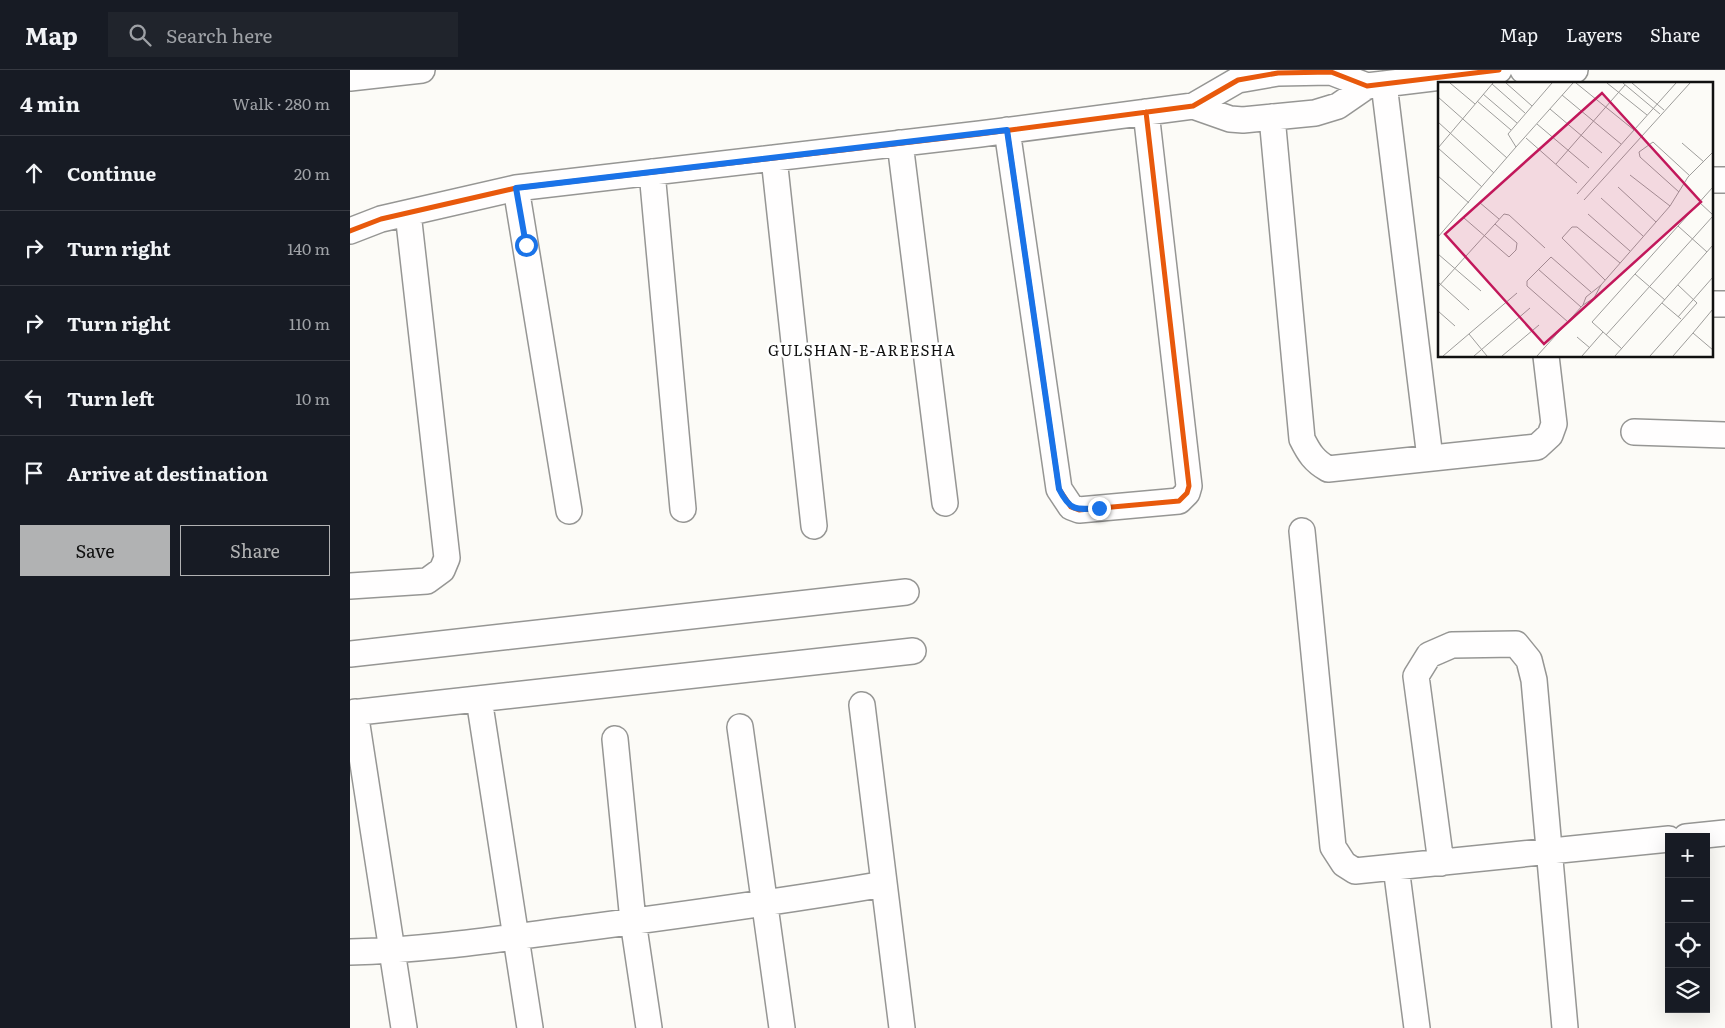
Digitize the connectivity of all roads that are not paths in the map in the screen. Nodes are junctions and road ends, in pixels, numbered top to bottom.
1 (422, 70) edge
2 (1499, 70) edge
3 (1523, 70) edge
4 (1575, 70) edge
5 (354, 75) edge
6 (1376, 85) junction
7 (1193, 106) junction
8 (1146, 112) junction
9 (1272, 117) junction
10 (1007, 130) junction
11 (900, 143) junction
12 (774, 158) junction
13 (652, 172) junction
14 (1712, 180) edge
15 (1725, 180) edge
16 (516, 188) junction
17 (408, 213) junction
18 (350, 231) edge
19 (1712, 304) edge
20 (1725, 304) edge
21 (1546, 358) edge
22 (1634, 432) dead end
23 (1725, 435) edge
24 (1430, 458) junction
25 (946, 503) dead end
26 (683, 509) dead end
27 (569, 510) dead end
28 (814, 526) dead end
29 (1302, 531) dead end
30 (350, 586) edge
31 (906, 592) dead end
32 (913, 651) dead end
33 (350, 654) edge
34 (479, 698) junction
35 (862, 705) dead end
36 (352, 712) edge
37 (740, 727) dead end
38 (615, 739) dead end
39 (1725, 833) edge
40 (1710, 835) edge
41 (1665, 839) edge
42 (1549, 851) junction
43 (1440, 863) junction
44 (1396, 867) junction
45 (884, 884) junction
46 (765, 905) junction
47 (633, 921) junction
48 (516, 937) junction
49 (392, 951) junction
50 (350, 952) edge
51 (404, 1028) edge
52 (530, 1028) edge
53 (649, 1028) edge
54 (782, 1028) edge
55 (902, 1028) edge
56 (1417, 1028) edge
57 (1565, 1028) edge

1 - 5 street
2 - 6 street
3 - 4 street
6 - 7 street
6 - 9 street
6 - 24 street
7 - 8 street
7 - 9 street
8 - 10 street
8 - 10 street
9 - 24 street
10 - 11 street
11 - 12 street
11 - 25 street
12 - 13 street
12 - 28 street
13 - 16 street
13 - 26 street
14 - 15 street
16 - 17 street
16 - 27 street
17 - 18 street
17 - 30 street
19 - 20 street
21 - 24 street
22 - 23 street
29 - 44 street
31 - 33 street
32 - 34 street
34 - 36 street
34 - 48 street
35 - 45 street
36 - 49 street
37 - 46 street
38 - 47 street
39 - 40 street
41 - 42 street
42 - 43 street
42 - 43 street
42 - 57 street
43 - 44 street
44 - 56 street
45 - 46 street
45 - 55 street
46 - 47 street
46 - 54 street
47 - 48 street
47 - 53 street
48 - 49 street
48 - 52 street
49 - 50 street
49 - 51 street

